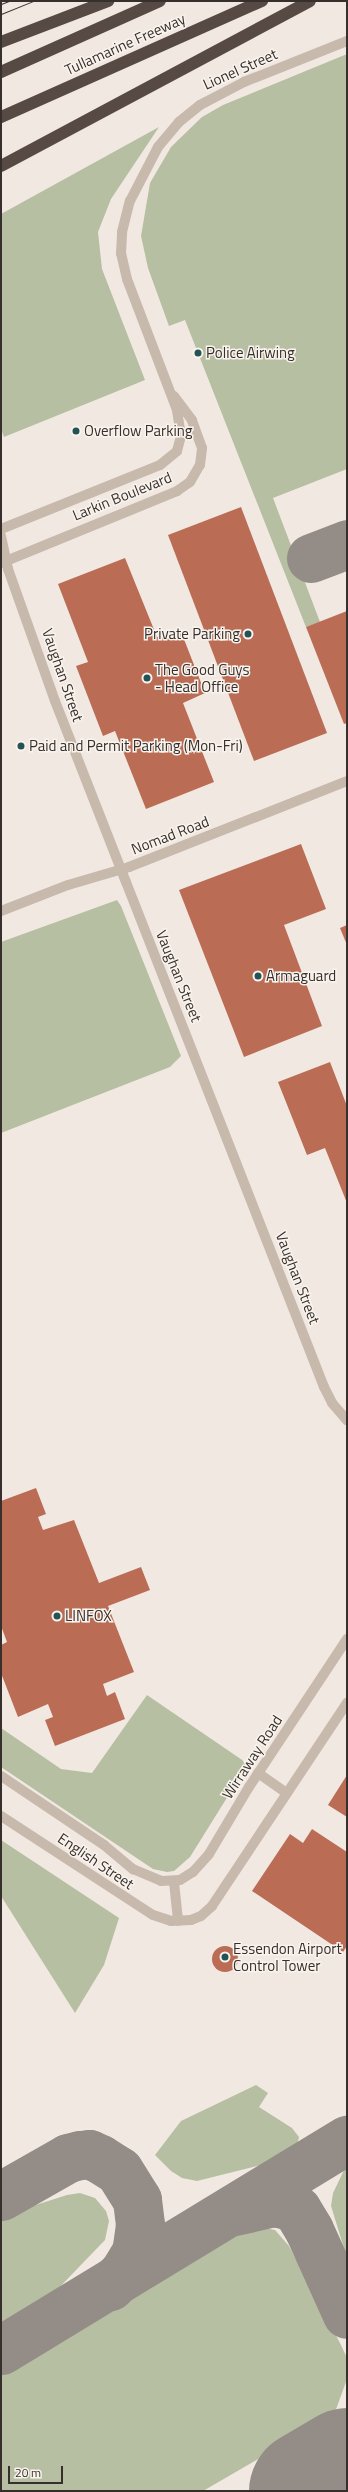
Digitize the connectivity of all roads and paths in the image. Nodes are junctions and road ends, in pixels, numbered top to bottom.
1 (108, 1) edge
2 (160, 1) edge
3 (262, 1) edge
4 (310, 1) edge
5 (347, 41) edge
6 (1, 42) edge
7 (1, 72) edge
8 (1, 118) edge
9 (1, 166) edge
10 (171, 393) junction
11 (1, 529) edge
12 (1, 536) edge
13 (4, 562) edge
14 (347, 781) edge
15 (121, 870) junction
16 (1, 911) edge
17 (347, 1420) edge
18 (347, 1639) edge
19 (347, 1703) edge
20 (258, 1773) junction
21 (1, 1776) edge
22 (287, 1793) junction
23 (1, 1816) edge
24 (174, 1882) junction
25 (178, 1921) junction

1 - 6 highway
2 - 7 highway, Tullamarine Freeway
3 - 8 highway, Tullamarine Freeway
4 - 9 highway
5 - 10 street, Lionel Street
10 - 11 street, Larkin Boulevard
10 - 13 street, Larkin Boulevard
12 - 13 street, Vaughan Street
13 - 15 street, Vaughan Street
14 - 15 street, Nomad Road
15 - 16 street, Nomad Road
15 - 17 street, Vaughan Street
18 - 20 street, Wirraway Road
19 - 22 street
20 - 22 street
20 - 24 street, Wirraway Road
21 - 24 street, English Street
22 - 25 street
23 - 25 street, English Street
24 - 25 street

